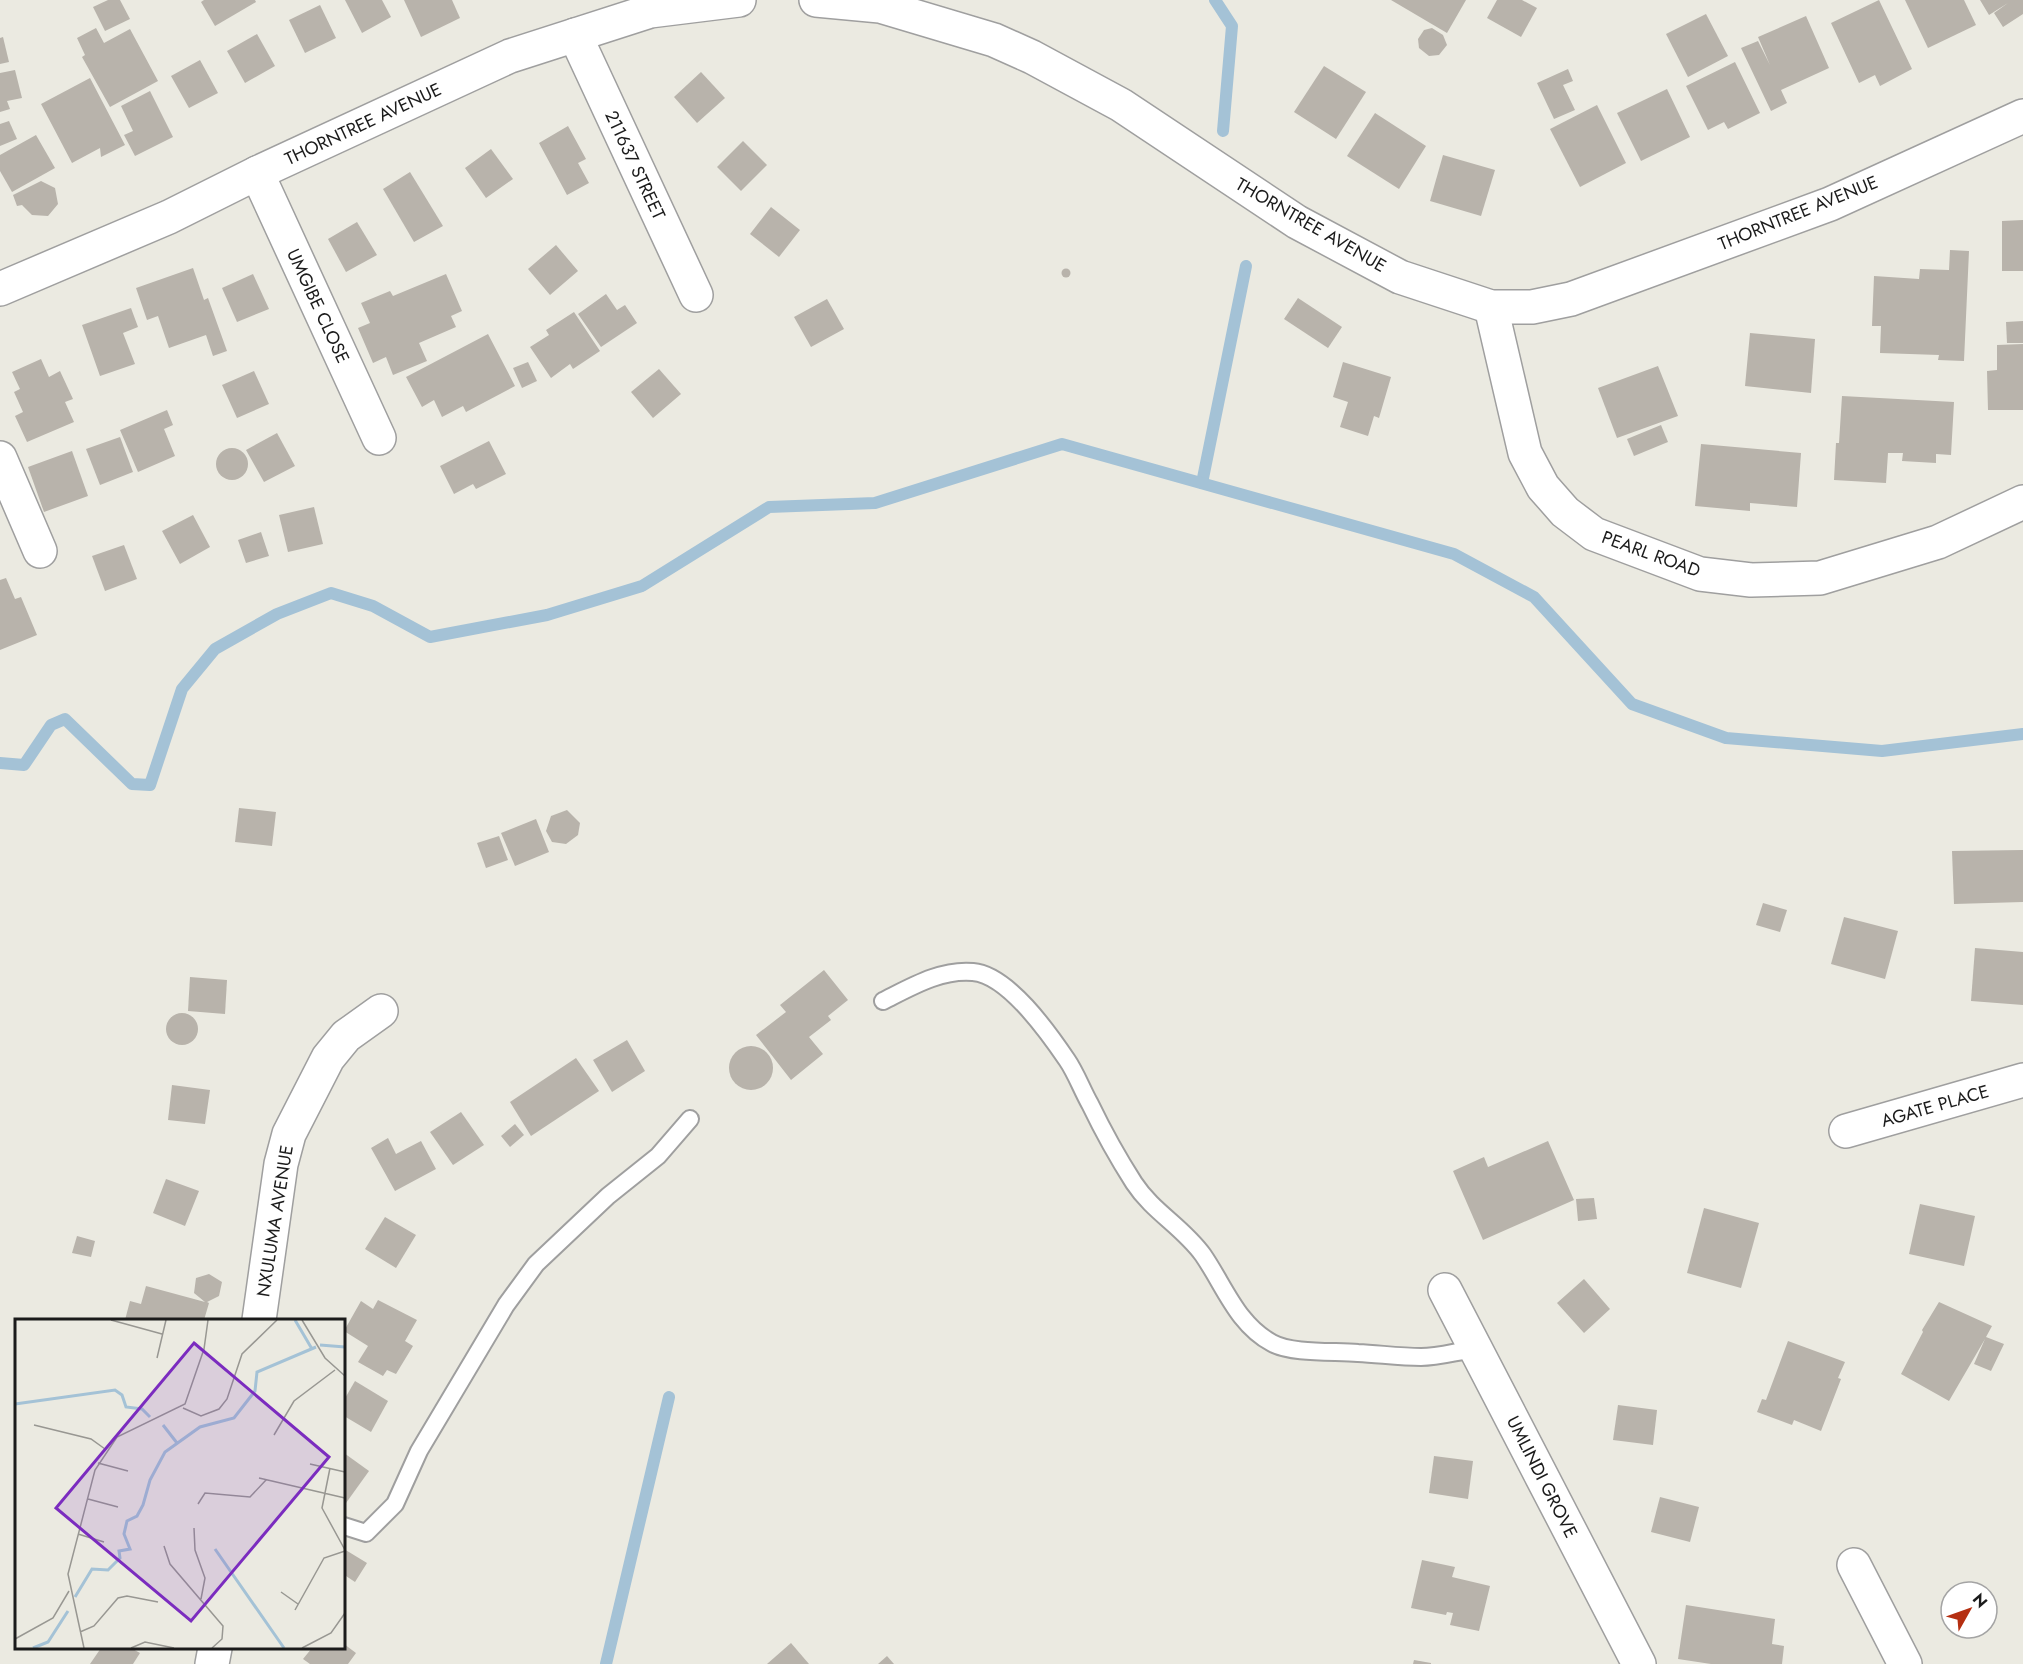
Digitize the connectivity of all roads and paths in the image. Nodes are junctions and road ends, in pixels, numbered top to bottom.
1 (725, 0) edge
2 (816, 0) edge
3 (575, 35) junction
4 (2023, 116) edge
5 (257, 173) junction
6 (0, 289) edge
7 (696, 295) dead end
8 (1491, 307) junction
9 (379, 438) dead end
10 (0, 458) edge
11 (2023, 502) edge
12 (40, 551) dead end
13 (884, 1001) dead end
14 (381, 1011) dead end
15 (2023, 1080) edge
16 (690, 1119) dead end
17 (1846, 1131) dead end
18 (1445, 1290) dead end
19 (259, 1319) edge
20 (1475, 1349) junction
21 (345, 1526) edge
22 (1854, 1565) dead end
23 (215, 1649) edge
24 (212, 1664) edge
25 (1639, 1664) edge
26 (1905, 1664) edge

1 - 3 street, THORNTREE AVENUE
2 - 8 street, THORNTREE AVENUE
3 - 5 street, THORNTREE AVENUE
3 - 7 street, 211637 STREET
4 - 8 street, THORNTREE AVENUE
5 - 6 street, THORNTREE AVENUE
5 - 9 street, UMGIBE CLOSE
8 - 11 street, PEARL ROAD
10 - 12 street
13 - 20 lane
14 - 19 street, NXULUMA AVENUE
15 - 17 street, AGATE PLACE
16 - 21 lane
18 - 20 street, UMLINDI GROVE
20 - 25 street, UMLINDI GROVE
22 - 26 street
23 - 24 street

